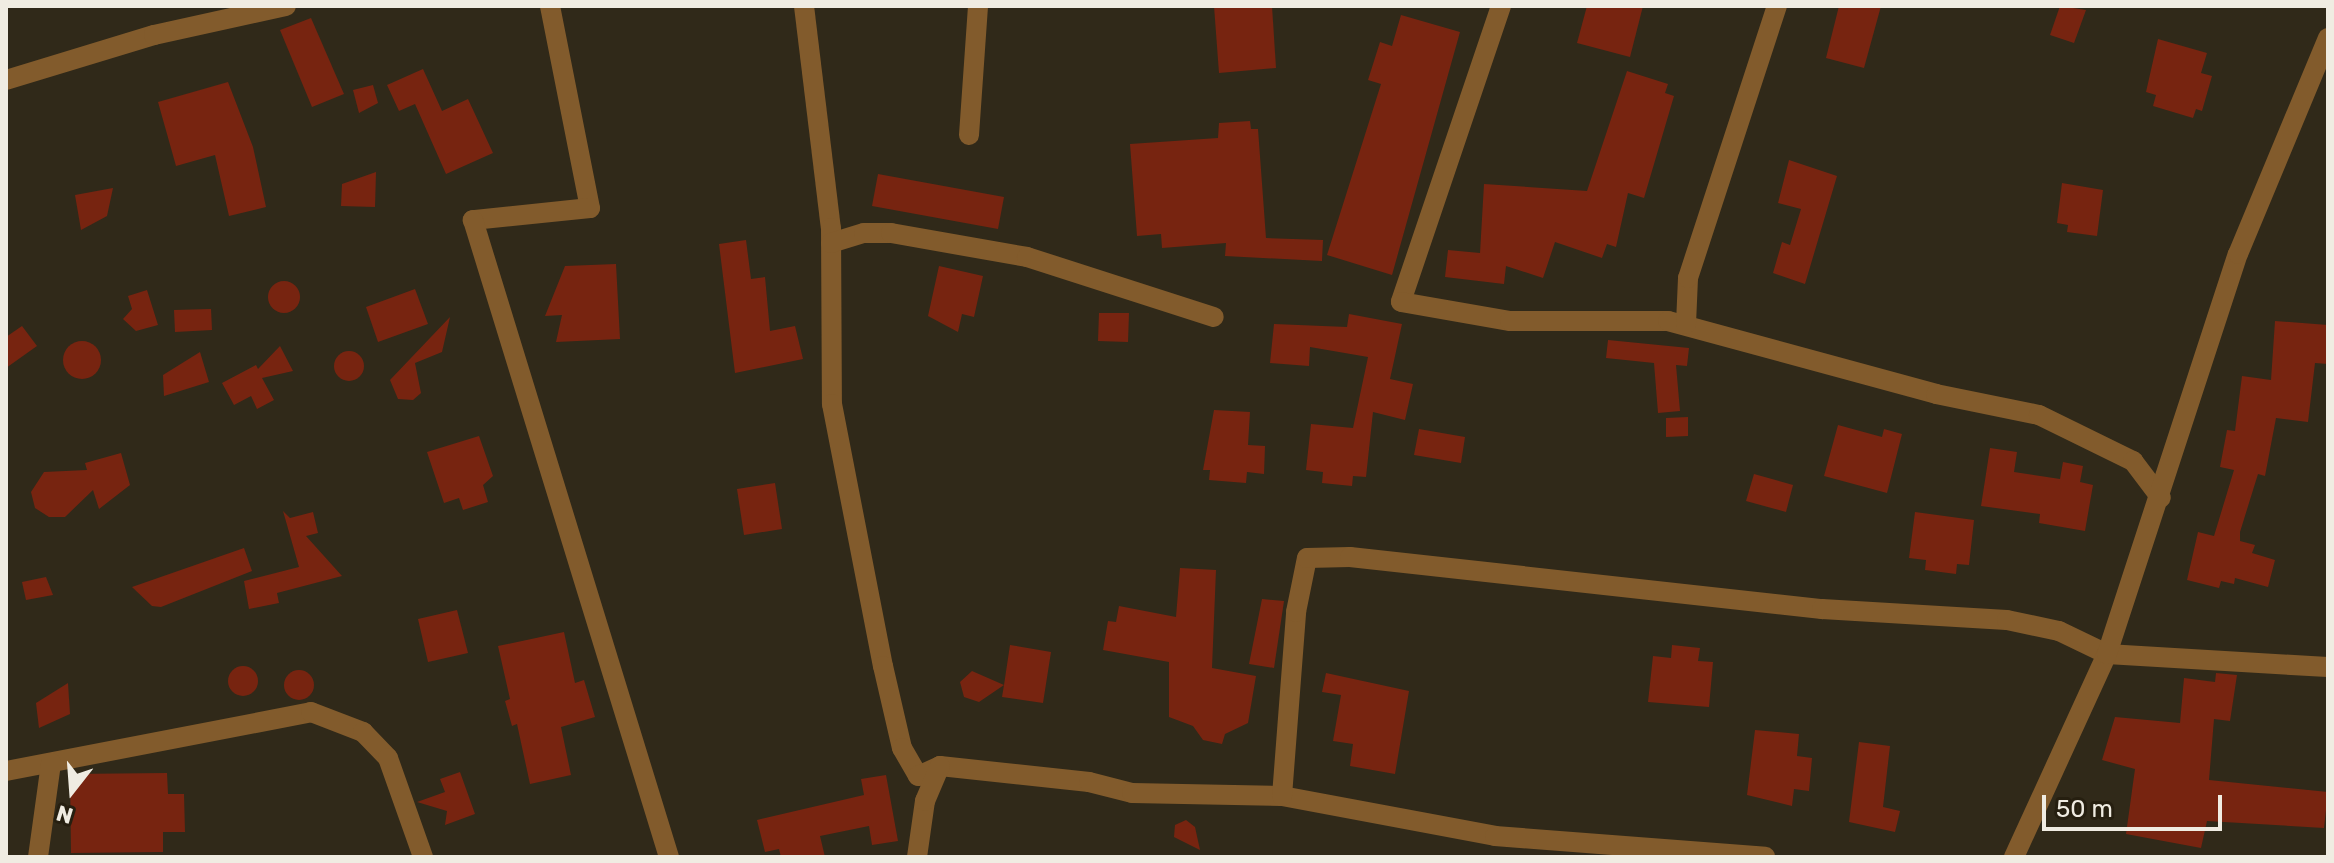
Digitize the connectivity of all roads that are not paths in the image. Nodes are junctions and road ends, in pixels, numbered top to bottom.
1 (286, 6) edge
2 (550, 6) edge
3 (804, 6) edge
4 (978, 6) edge
5 (1501, 6) edge
6 (1777, 6) edge
7 (2328, 38) edge
8 (6, 80) edge
9 (969, 135) dead end
10 (831, 243) junction
11 (1214, 317) dead end
12 (1686, 324) junction
13 (2161, 498) junction
14 (2107, 654) junction
15 (2328, 667) edge
16 (51, 763) junction
17 (940, 766) junction
18 (6, 771) edge
19 (918, 776) junction
20 (1282, 796) junction
21 (925, 801) junction
22 (1496, 847) edge
23 (38, 857) edge
24 (423, 857) edge
25 (669, 857) edge
26 (917, 857) edge
27 (1765, 857) edge
28 (2014, 857) edge

1 - 8 street
2 - 25 street
3 - 10 street
4 - 9 street
5 - 12 street
6 - 12 street
7 - 13 street
10 - 11 street
10 - 19 street
12 - 13 street
13 - 14 street
14 - 15 street
14 - 20 street
14 - 28 street
16 - 18 street
16 - 23 street
16 - 24 street
17 - 19 street
17 - 20 street
17 - 21 street
19 - 21 street
20 - 22 street
21 - 26 street
22 - 27 street

